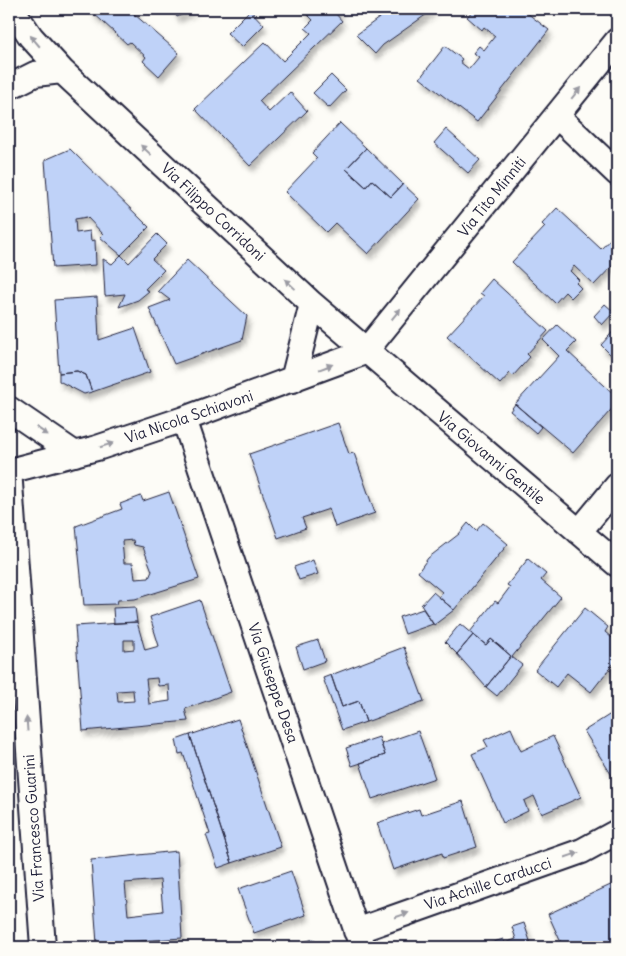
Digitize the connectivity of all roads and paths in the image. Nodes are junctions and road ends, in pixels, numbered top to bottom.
1 (12, 9) edge
2 (617, 41) edge
3 (62, 71) junction
4 (9, 87) edge
5 (557, 116) junction
6 (617, 173) edge
7 (312, 304) junction
8 (366, 352) junction
9 (293, 380) junction
10 (9, 409) edge
11 (184, 419) junction
12 (75, 454) junction
13 (9, 471) edge
14 (617, 486) edge
15 (578, 532) junction
16 (617, 564) edge
17 (617, 832) edge
18 (359, 939) edge
19 (43, 947) edge

3 -> 1 street, Via Filippo Corridoni
5 -> 2 street, Via Tito Minniti
3 - 4 street
7 -> 3 street, Via Filippo Corridoni
5 - 6 street
8 -> 5 street, Via Tito Minniti
7 - 8 street, Via Filippo Corridoni
7 - 9 street
9 -> 8 street, Via Nicola Schiavoni
8 - 15 street, Via Giovanni Gentile
9 - 11 street, Via Nicola Schiavoni
10 -> 12 street
12 -> 11 street, Via Nicola Schiavoni
11 - 18 street, Via Giuseppe Desa
12 - 13 street, Via Nicola Schiavoni
19 -> 13 street, Via Francesco Guarini
14 - 15 street
15 - 16 street, Via Giovanni Gentile
18 -> 17 street, Via Achille Carducci

